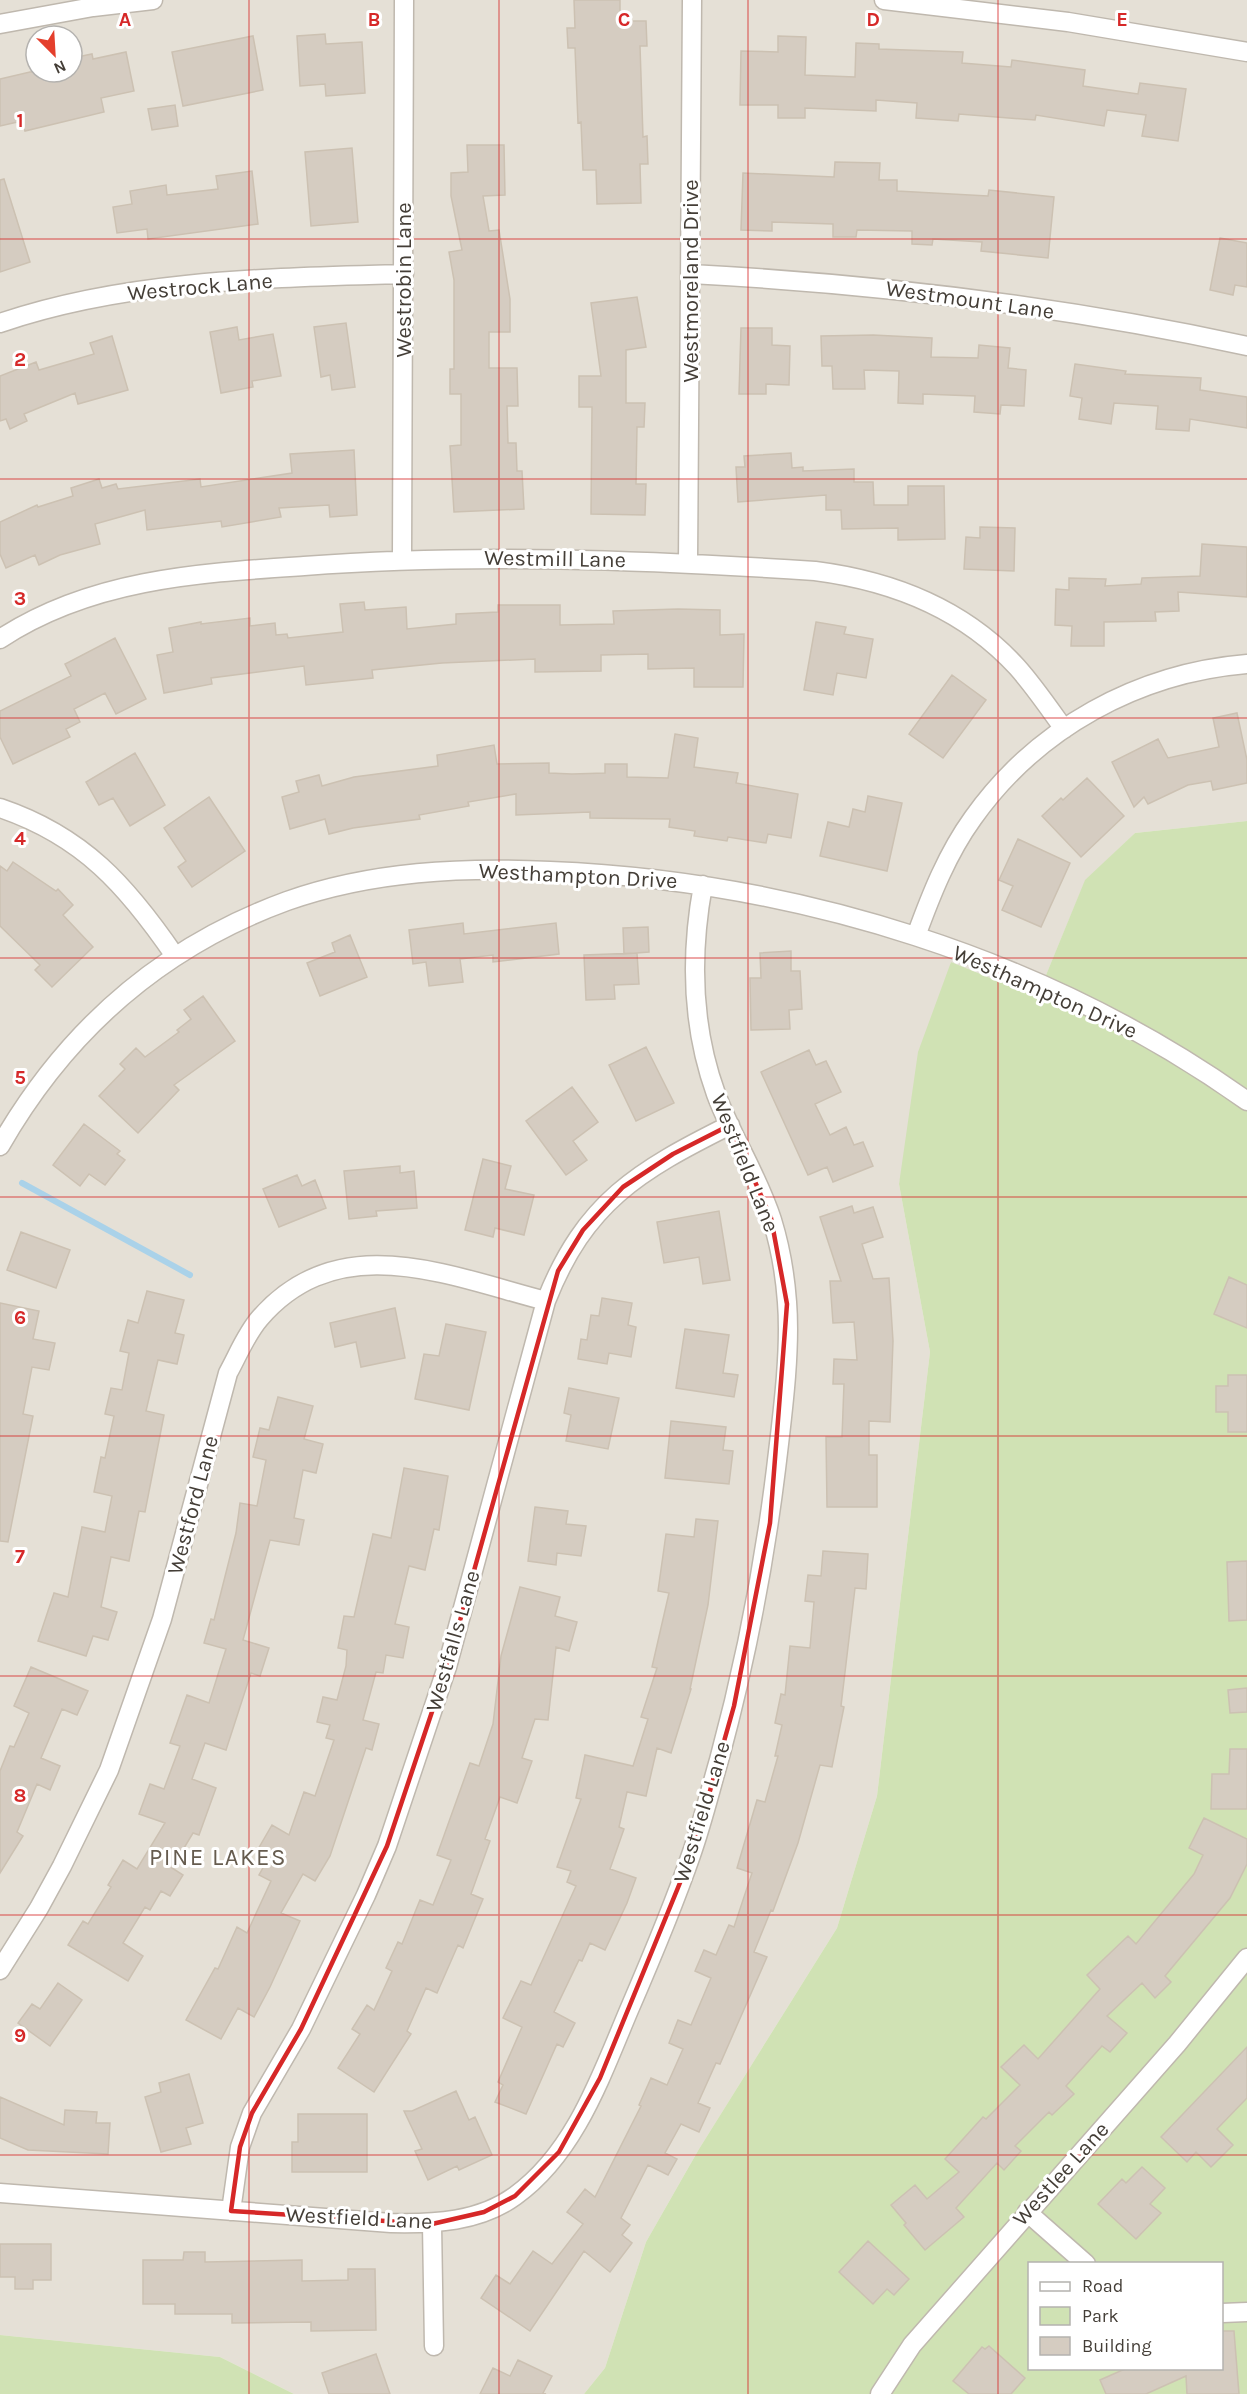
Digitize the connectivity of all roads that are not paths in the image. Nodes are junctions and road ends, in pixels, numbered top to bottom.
1 (153, 0) edge
2 (404, 0) edge
3 (692, 0) edge
4 (884, 0) edge
5 (0, 24) edge
6 (1247, 52) edge
7 (404, 274) junction
8 (691, 274) junction
9 (0, 323) edge
10 (1247, 346) edge
11 (402, 559) junction
12 (688, 563) junction
13 (0, 639) edge
14 (1247, 664) edge
15 (1064, 729) junction
16 (0, 808) edge
17 (703, 885) junction
18 (916, 936) junction
19 (175, 956) junction
20 (1247, 1101) edge
21 (730, 1125) junction
22 (0, 1146) edge
23 (546, 1301) junction
24 (1247, 1958) edge
25 (0, 1970) edge
26 (0, 2193) edge
27 (231, 2211) junction
28 (1027, 2212) junction
29 (432, 2224) junction
30 (1084, 2262) edge
31 (1247, 2312) edge
32 (1223, 2313) edge
33 (434, 2346) dead end
34 (879, 2394) edge

1 - 5 street
2 - 7 street, Westrobin Lane
3 - 8 street, Westmoreland Drive
4 - 6 street
7 - 9 street, Westrock Lane
7 - 11 street, Westrobin Lane
8 - 10 street, Westmount Lane
8 - 12 street, Westmoreland Drive
11 - 12 street, Westmill Lane
11 - 13 street, Westmill Lane
12 - 15 street, Westmill Lane
14 - 15 street
15 - 18 street
16 - 19 street
17 - 18 street, Westhampton Drive
17 - 19 street, Westhampton Drive
17 - 21 street, Westfield Lane
18 - 20 street, Westhampton Drive
19 - 22 street, Westhampton Drive
21 - 23 street, Westfalls Lane
21 - 29 street, Westfield Lane
23 - 25 street, Westford Lane
23 - 27 street, Westfalls Lane
24 - 28 street, Westlee Lane
26 - 27 street, Westfield Lane
27 - 29 street, Westfield Lane
28 - 30 street
28 - 34 street, Westlee Lane
29 - 33 street
31 - 32 street

